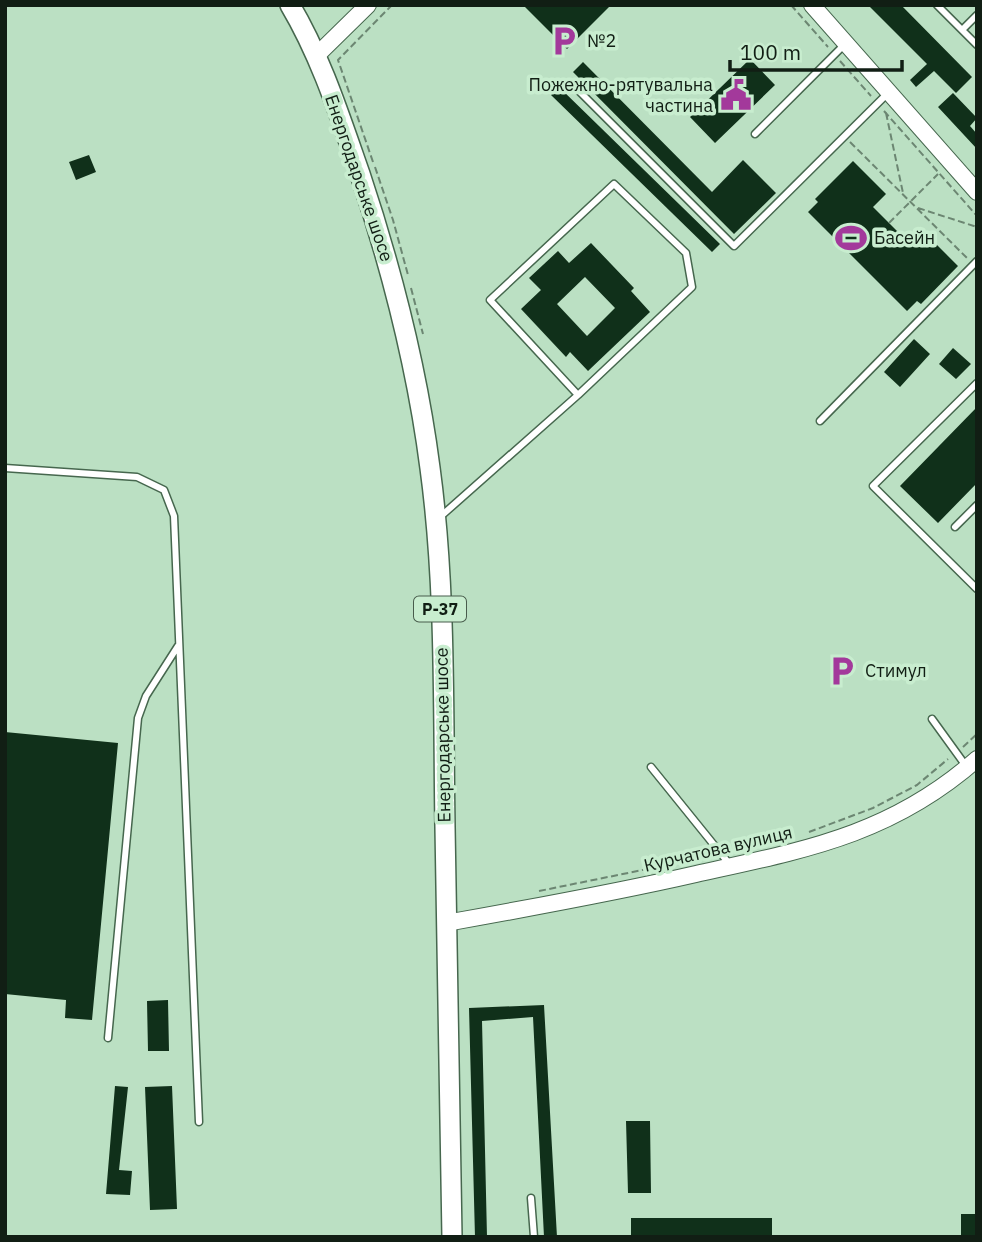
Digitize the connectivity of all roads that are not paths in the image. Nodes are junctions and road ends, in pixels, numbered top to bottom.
1 (290, 5) edge
2 (368, 5) edge
3 (812, 5) edge
4 (937, 5) edge
5 (977, 15) edge
6 (962, 30) junction
7 (845, 43) junction
8 (977, 46) edge
9 (316, 56) junction
10 (572, 84) dead end
11 (888, 93) junction
12 (755, 134) dead end
13 (977, 192) edge
14 (975, 262) edge
15 (977, 383) edge
16 (578, 395) junction
17 (820, 421) dead end
18 (5, 468) edge
19 (977, 505) edge
20 (436, 521) junction
21 (955, 527) dead end
22 (977, 589) edge
23 (179, 644) junction
24 (932, 719) dead end
25 (972, 763) edge
26 (651, 767) dead end
27 (732, 867) junction
28 (446, 923) junction
29 (108, 1038) dead end
30 (199, 1122) dead end
31 (531, 1198) dead end
32 (452, 1237) edge
33 (534, 1237) edge

1 - 9 main road, Енергодарське шосе / Р-37
2 - 9 street
3 - 7 street
4 - 6 lane
5 - 6 lane
6 - 8 lane
7 - 11 street
7 - 12 lane
9 - 20 main road, Енергодарське шосе / Р-37
10 - 11 lane
11 - 13 street
14 - 17 lane
15 - 22 lane
16 - 16 lane
16 - 20 lane
18 - 23 lane
19 - 21 lane
20 - 28 main road, Енергодарське шосе / Р-37
23 - 29 lane
23 - 30 lane
24 - 25 lane
25 - 27 street, Курчатова вулиця
26 - 27 lane
27 - 28 street, Курчатова вулиця
28 - 32 main road, Енергодарське шосе / Р-37
31 - 33 lane

